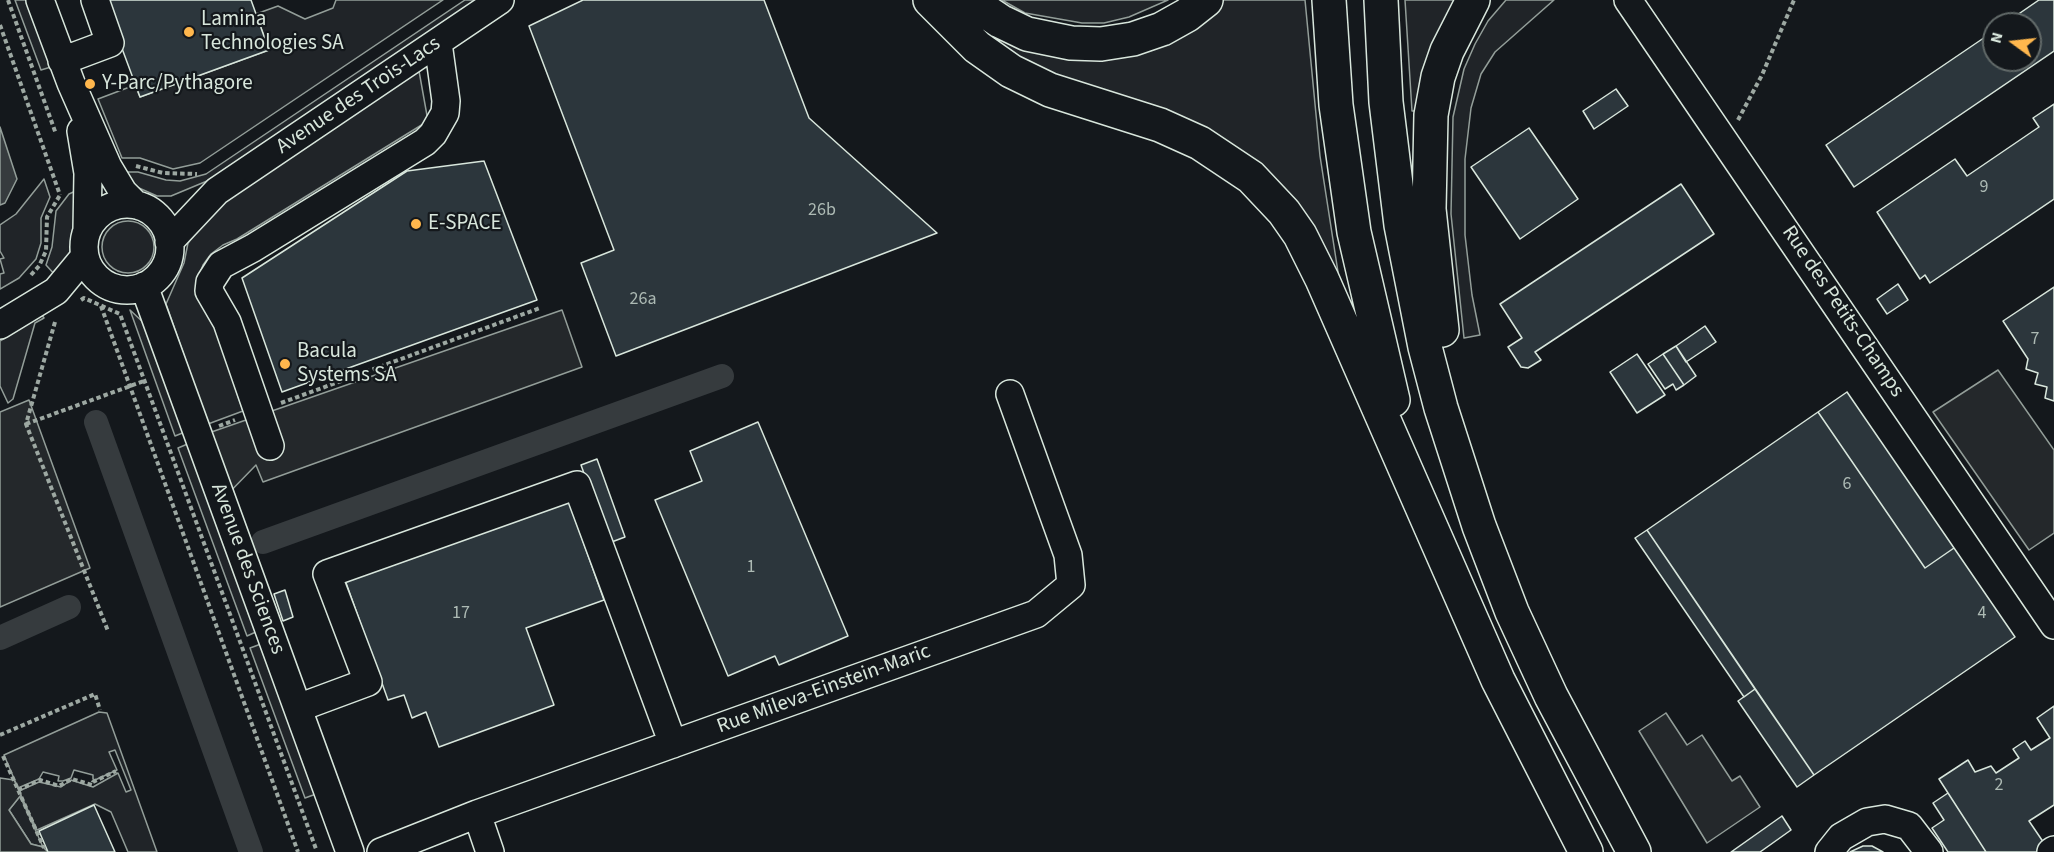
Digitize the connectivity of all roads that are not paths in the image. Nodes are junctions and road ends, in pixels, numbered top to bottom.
1 (40, 0) edge
2 (94, 0) edge
3 (500, 0) edge
4 (930, 0) edge
5 (969, 0) edge
6 (1206, 0) edge
7 (1329, 0) edge
8 (1380, 0) edge
9 (1473, 0) edge
10 (1628, 0) edge
11 (438, 43) junction
12 (66, 72) junction
13 (211, 180) junction
14 (145, 209) junction
15 (169, 242) junction
16 (86, 243) junction
17 (144, 286) junction
18 (66, 296) junction
19 (106, 296) junction
20 (0, 325) edge
21 (1011, 394) dead end
22 (270, 446) dead end
23 (1486, 543) junction
24 (1467, 611) junction
25 (2052, 619) edge
26 (298, 708) junction
27 (673, 744) junction
28 (477, 814) junction
29 (350, 852) edge
30 (381, 852) edge
31 (490, 852) edge
32 (1586, 852) edge
33 (1634, 852) edge
34 (1829, 852) edge
35 (1929, 852) edge

1 - 12 street
2 - 12 street
3 - 11 street, Avenue des Trois-Lacs
4 - 24 highway
5 - 6 highway
7 - 24 highway
8 - 23 highway
9 - 23 highway
10 - 25 street, Rue des Petits-Champs
11 - 13 street, Avenue des Trois-Lacs
11 - 22 street
12 - 14 street
12 - 16 street
13 - 14 street, Avenue des Trois-Lacs
13 - 15 street, Avenue des Trois-Lacs
14 - 15 street
14 - 16 street
15 - 17 street
16 - 18 street
16 - 19 street
17 - 19 street
17 - 26 street, Avenue des Sciences
18 - 19 street
18 - 20 street
21 - 27 street, Rue Mileva-Einstein-Maric
23 - 33 highway
24 - 32 highway
26 - 27 street
26 - 29 street, Avenue des Sciences
27 - 28 street, Rue Mileva-Einstein-Maric
28 - 30 street, Rue Mileva-Einstein-Maric
28 - 31 street
34 - 35 street

